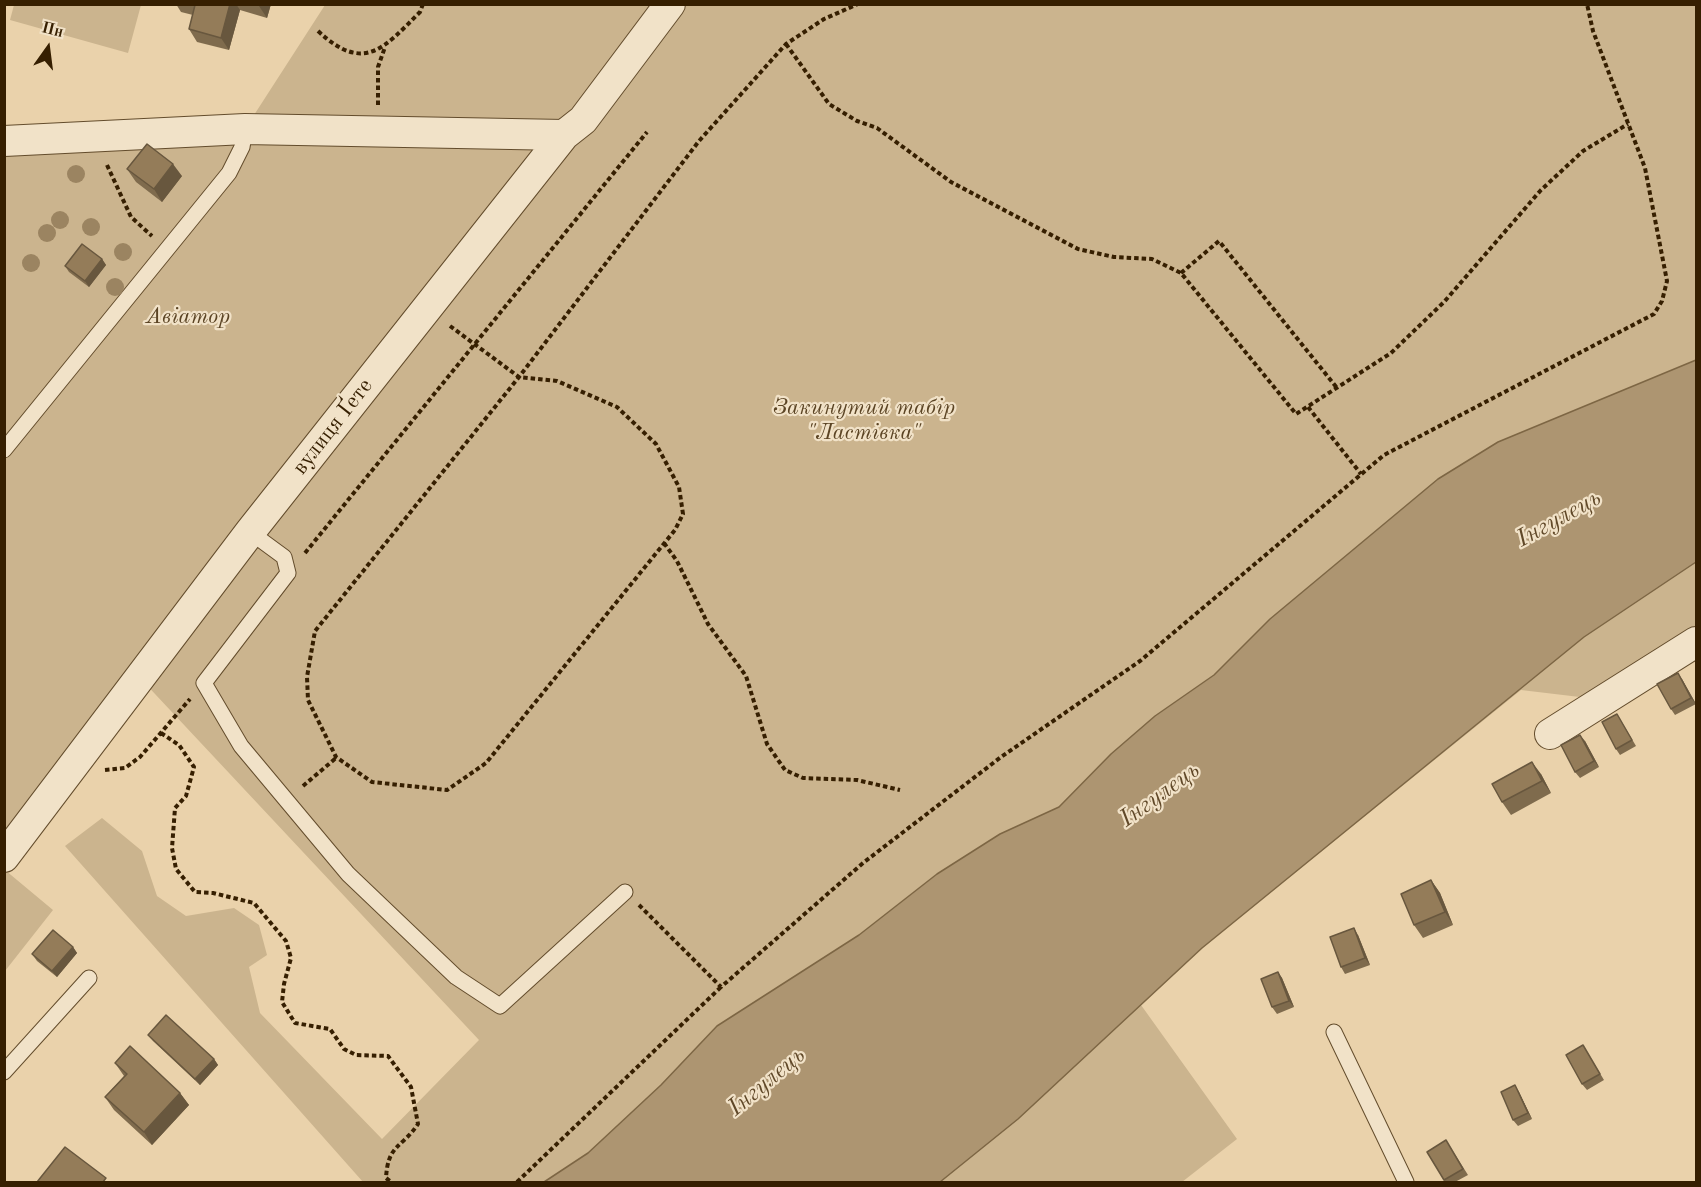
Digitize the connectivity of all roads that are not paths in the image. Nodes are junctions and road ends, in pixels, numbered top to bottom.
1 (670, 4) edge
2 (245, 129) junction
3 (564, 135) junction
4 (4, 141) edge
5 (4, 450) edge
6 (250, 532) junction
7 (1696, 642) edge
8 (1550, 734) dead end
9 (4, 857) edge
10 (626, 892) road end
11 (89, 978) dead end
12 (1334, 1032) dead end
13 (4, 1072) edge
14 (1406, 1182) edge

1 - 3 street, вулиця Ґете
2 - 3 street
2 - 4 street
2 - 5 lane
3 - 6 street, вулиця Ґете
6 - 9 street, вулиця Ґете
6 - 10 lane
7 - 8 street
11 - 13 lane
12 - 14 lane

